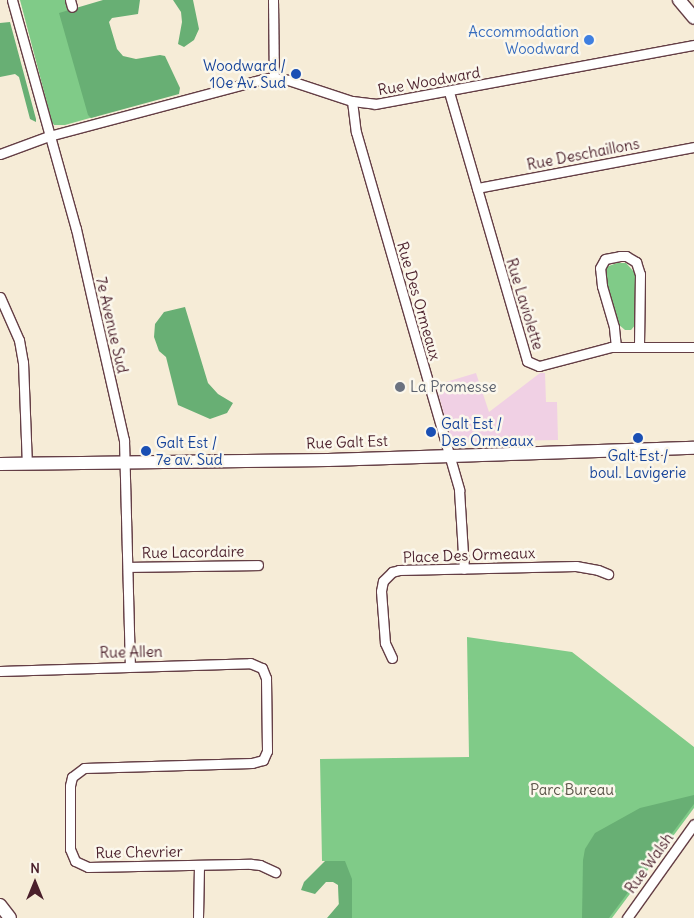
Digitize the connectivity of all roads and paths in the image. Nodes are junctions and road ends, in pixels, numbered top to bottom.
1 (12, 0) edge
2 (273, 0) edge
3 (679, 0) edge
4 (694, 18) edge
5 (694, 45) edge
6 (274, 77) junction
7 (449, 92) junction
8 (352, 101) junction
9 (49, 136) junction
10 (694, 147) edge
11 (0, 154) edge
12 (477, 188) junction
13 (0, 297) edge
14 (694, 346) edge
15 (616, 347) junction
16 (639, 347) junction
17 (694, 448) edge
18 (449, 455) junction
19 (126, 462) junction
20 (0, 464) edge
21 (27, 464) junction
22 (258, 566) dead end
23 (128, 567) junction
24 (464, 569) junction
25 (608, 574) dead end
26 (392, 658) dead end
27 (130, 665) junction
28 (0, 671) edge
29 (263, 760) joint
30 (694, 824) edge
31 (199, 865) junction
32 (275, 872) dead end
33 (0, 905) edge
34 (10, 918) edge
35 (198, 918) edge
36 (626, 918) edge

1 - 9 street, 7e Avenue Sud
2 - 6 street
3 - 4 main road
5 - 7 street, Rue Woodward
6 - 8 street, Rue Woodward
6 - 9 street, Rue Woodward
7 - 8 street, Rue Woodward
7 - 12 street, Rue Laviolette
8 - 18 street, Rue Des Ormeaux
9 - 11 street, Rue Woodward
9 - 19 street, 7e Avenue Sud
10 - 12 street, Rue Deschaillons
12 - 15 street, Rue Laviolette
13 - 21 street
14 - 16 street, Rue Laviolette
15 - 16 street, Rue Laviolette
15 - 16 street
17 - 18 main road, Rue Galt Est
18 - 19 main road, Rue Galt Est
18 - 24 street, Rue Des Ormeaux
19 - 21 main road, Rue Galt Est
19 - 23 street, 7e Avenue Sud
20 - 21 main road, Rue Galt Est
22 - 23 street, Rue Lacordaire
23 - 27 street, 7e Avenue Sud
24 - 25 street, Place Des Ormeaux
24 - 26 street, Place Des Ormeaux
27 - 28 street, Rue Allen
27 - 29 street, Rue Allen
29 - 31 street, Rue Chevrier
30 - 36 street, Rue Walsh
31 - 32 street, Rue Chevrier
31 - 35 street
33 - 34 main road

